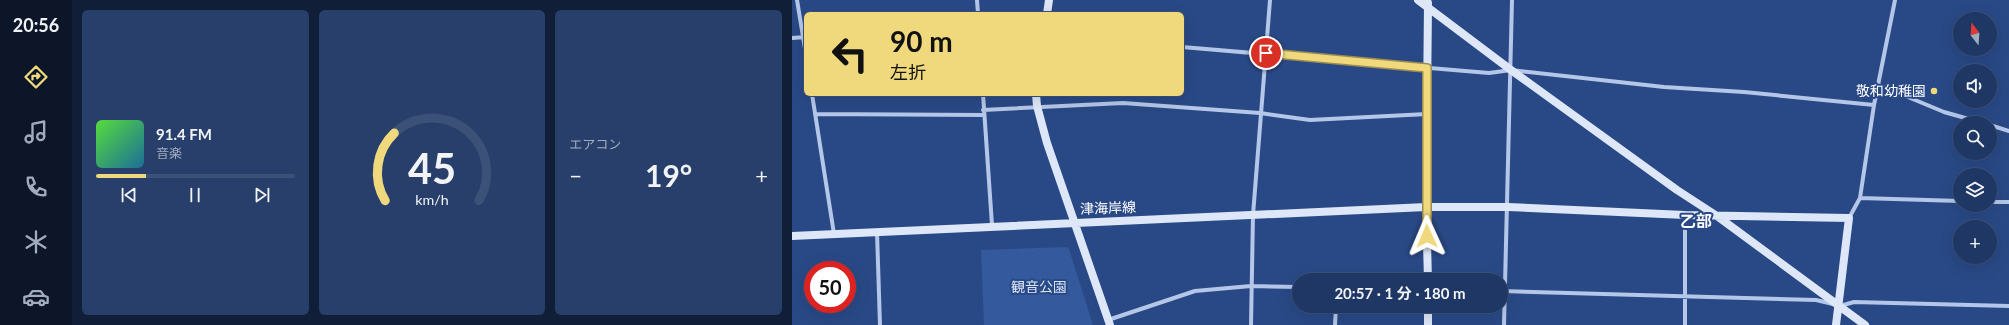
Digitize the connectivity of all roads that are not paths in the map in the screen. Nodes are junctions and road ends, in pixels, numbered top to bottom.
1 (797, 0) edge
2 (977, 0) edge
3 (1049, 0) edge
4 (1270, 0) edge
5 (1418, 0) edge
6 (1512, 0) edge
7 (1896, 0) edge
8 (1428, 3) edge
9 (978, 12) edge
10 (1046, 12) edge
11 (804, 32) edge
12 (804, 37) edge
13 (792, 38) edge
14 (1184, 47) edge
15 (1266, 53) junction
16 (1427, 68) junction
17 (1510, 70) junction
18 (1879, 85) junction
19 (812, 96) edge
20 (983, 96) edge
21 (1036, 96) edge
22 (1874, 105) junction
23 (1037, 106) junction
24 (983, 110) junction
25 (1260, 113) junction
26 (815, 114) junction
27 (1426, 114) junction
28 (984, 115) junction
29 (1958, 116) edge
30 (1997, 127) edge
31 (2009, 131) edge
32 (1860, 198) junction
33 (1953, 201) edge
34 (1997, 202) edge
35 (2009, 202) edge
36 (1426, 207) junction
37 (1508, 207) junction
38 (1253, 215) junction
39 (1685, 215) junction
40 (1717, 216) junction
41 (1849, 218) junction
42 (1073, 222) junction
43 (992, 225) junction
44 (877, 232) junction
45 (834, 234) junction
46 (792, 236) edge
47 (1428, 273) edge
48 (1504, 273) edge
49 (1251, 286) junction
50 (1292, 287) edge
51 (1508, 291) edge
52 (1685, 297) junction
53 (1839, 306) junction
54 (2009, 306) edge
55 (1336, 313) edge
56 (1428, 313) edge
57 (1504, 313) edge
58 (1109, 322) edge
59 (880, 325) edge
60 (1251, 325) edge
61 (1335, 325) edge
62 (1428, 325) edge
63 (1504, 325) edge
64 (1685, 325) edge
65 (1836, 325) edge
66 (1865, 325) edge

1 - 11 street
2 - 9 street
3 - 10 street
4 - 15 street
5 - 8 street
6 - 17 street
7 - 18 street
8 - 16 street
8 - 17 street
12 - 13 street
14 - 15 street
15 - 16 street
15 - 25 street
16 - 17 street
16 - 27 street
17 - 22 street
17 - 37 street
17 - 40 street
18 - 22 street
18 - 29 street
19 - 26 street
20 - 24 street
21 - 23 street
22 - 32 street
23 - 24 street
23 - 25 street
23 - 42 street
24 - 28 street
25 - 27 street
25 - 38 street
26 - 28 street
26 - 45 street
27 - 36 street
28 - 43 street
30 - 31 street
32 - 33 street
32 - 41 street
34 - 35 street
36 - 37 street, 津海岸線
36 - 38 street, 津海岸線
36 - 47 street
37 - 39 street, 津海岸線
37 - 48 street
38 - 42 street, 津海岸線
38 - 49 street
39 - 40 street, 津海岸線
39 - 52 street
40 - 41 street, 津海岸線
40 - 53 street
41 - 53 street
42 - 43 street, 津海岸線
42 - 58 street
43 - 44 street, 津海岸線
44 - 45 street, 津海岸線
44 - 59 street
45 - 46 street, 津海岸線
49 - 50 street
49 - 58 street
49 - 60 street
51 - 52 street
52 - 53 street
52 - 64 street
53 - 54 street
53 - 65 street
53 - 66 street
55 - 61 street
56 - 62 street
57 - 63 street

